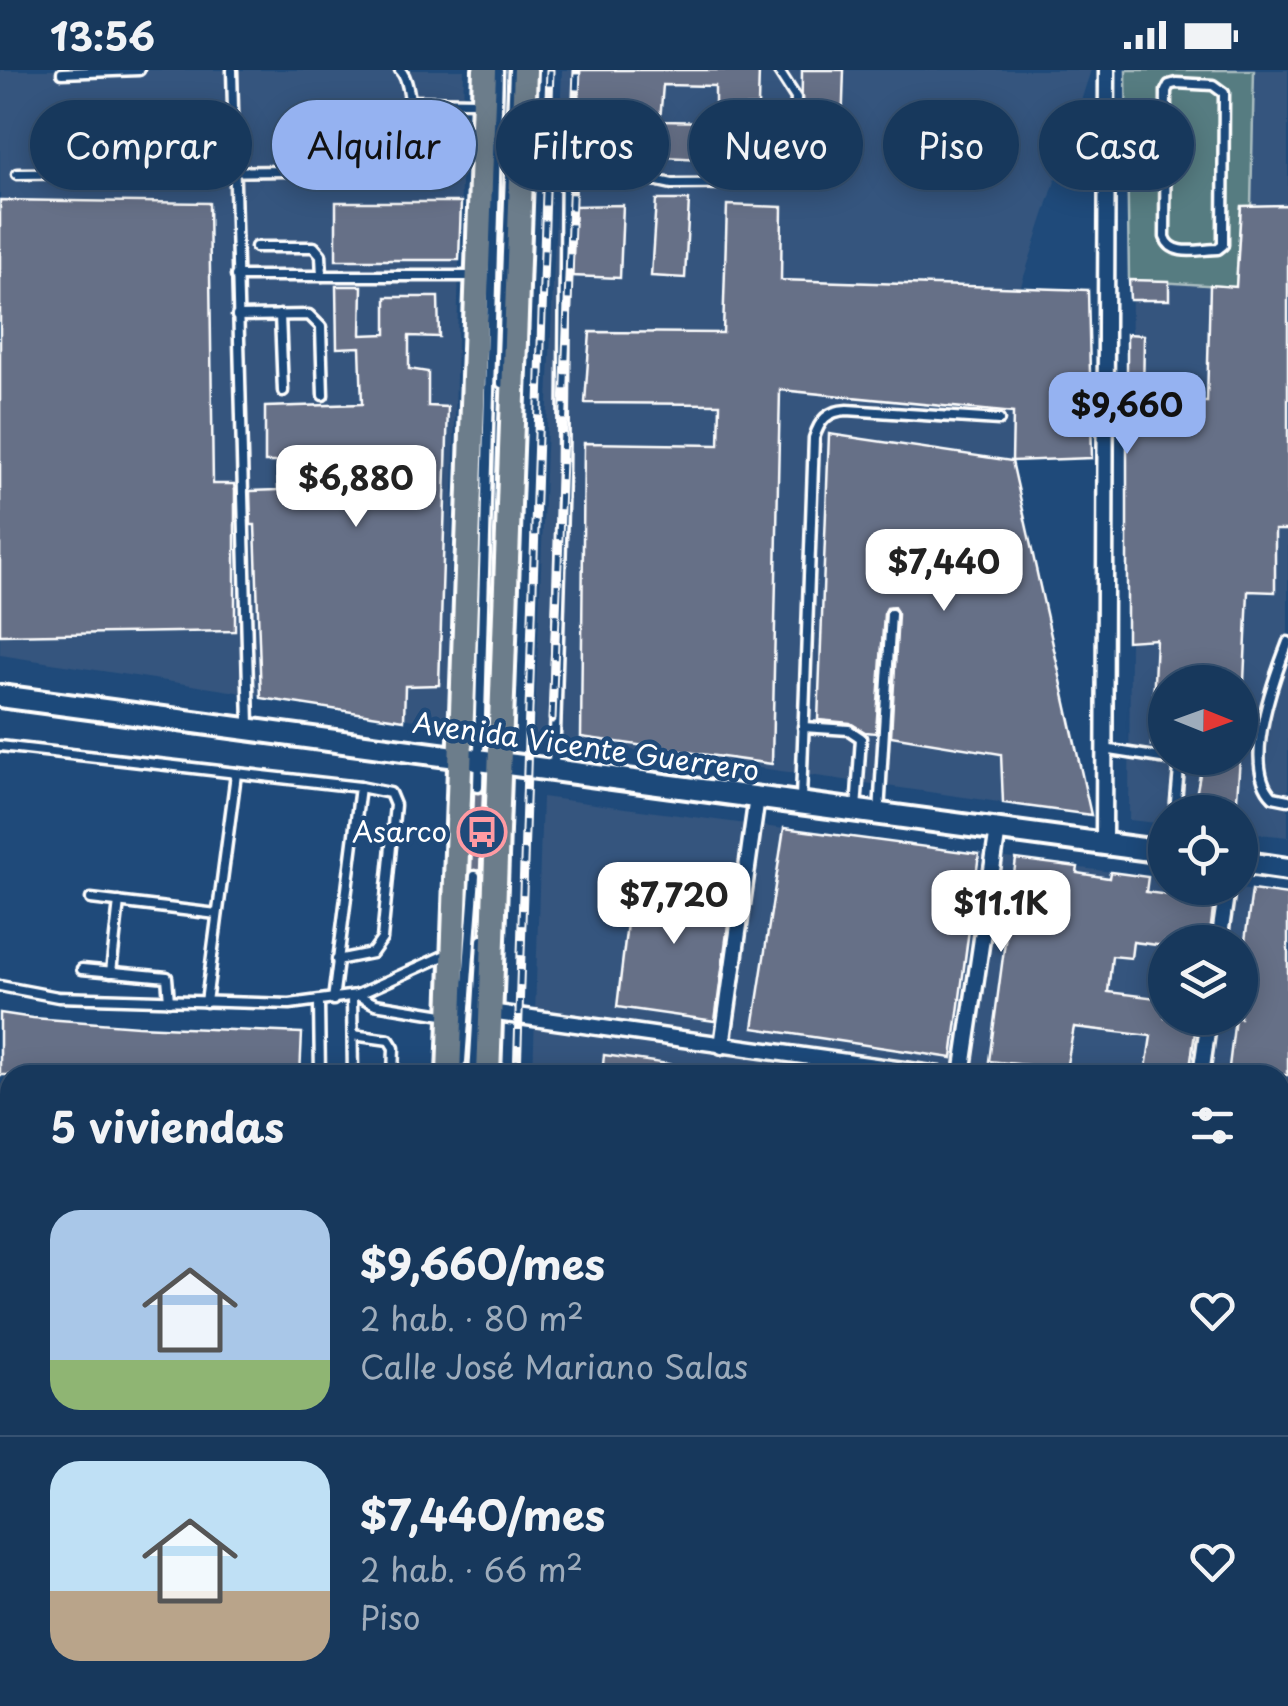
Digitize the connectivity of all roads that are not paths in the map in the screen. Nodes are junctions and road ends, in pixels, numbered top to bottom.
1 (139, 70) edge
2 (232, 70) edge
3 (400, 70) edge
4 (485, 70) edge
5 (498, 70) edge
6 (514, 70) edge
7 (525, 70) edge
8 (778, 70) edge
9 (1106, 70) edge
10 (62, 73) dead end
11 (232, 100) edge
12 (410, 100) edge
13 (524, 100) edge
14 (796, 100) edge
15 (1106, 100) edge
16 (1166, 100) edge
17 (476, 102) edge
18 (484, 102) junction
19 (476, 130) edge
20 (483, 130) junction
21 (17, 174) dead end
22 (30, 174) edge
23 (233, 190) edge
24 (520, 190) edge
25 (566, 190) edge
26 (1106, 190) edge
27 (1166, 190) edge
28 (256, 247) dead end
29 (236, 276) junction
30 (322, 276) junction
31 (478, 276) junction
32 (280, 315) junction
33 (237, 316) junction
34 (502, 386) dead end
35 (283, 391) dead end
36 (323, 395) dead end
37 (999, 420) dead end
38 (500, 445) dead end
39 (891, 614) dead end
40 (1288, 642) edge
41 (0, 696) edge
42 (803, 727) junction
43 (249, 729) junction
44 (0, 746) edge
45 (1104, 749) junction
46 (482, 760) junction
47 (554, 770) junction
48 (236, 774) junction
49 (360, 787) junction
50 (478, 787) dead end
51 (490, 788) dead end
52 (1177, 795) edge
53 (757, 798) junction
54 (1288, 800) edge
55 (801, 803) junction
56 (856, 810) junction
57 (879, 813) junction
58 (998, 828) junction
59 (1104, 843) junction
60 (1148, 849) edge
61 (1258, 865) edge
62 (1288, 869) edge
63 (475, 876) dead end
64 (487, 876) dead end
65 (91, 899) dead end
66 (119, 902) junction
67 (218, 914) junction
68 (453, 952) junction
69 (337, 960) junction
70 (82, 969) dead end
71 (111, 972) junction
72 (0, 986) edge
73 (354, 995) junction
74 (333, 1000) junction
75 (169, 1001) junction
76 (206, 1002) junction
77 (318, 1002) junction
78 (490, 1012) junction
79 (450, 1016) junction
80 (354, 1035) junction
81 (1207, 1035) edge
82 (722, 1046) junction
83 (320, 1065) edge
84 (352, 1065) edge
85 (393, 1065) edge
86 (449, 1065) edge
87 (461, 1065) edge
88 (475, 1065) edge
89 (488, 1065) edge
90 (864, 1065) edge
91 (963, 1065) edge
92 (1202, 1065) edge

1 - 10 lane
2 - 11 lane
3 - 12 lane
4 - 18 main road
5 - 46 lane
6 - 34 lane
7 - 13 main road
8 - 14 lane
9 - 15 street
16 - 27 lane
17 - 18 lane
18 - 20 main road
19 - 20 lane
20 - 31 main road
21 - 22 lane
23 - 29 lane
24 - 46 main road
25 - 47 lane
26 - 45 street
28 - 30 lane
29 - 30 lane
29 - 33 lane
30 - 31 lane
31 - 46 main road
32 - 33 lane
32 - 35 lane
32 - 36 lane
33 - 43 lane
37 - 42 lane
38 - 46 lane
39 - 57 lane
40 - 54 lane
41 - 43 main road, Avenida Vicente Guerrero
42 - 55 lane
42 - 56 lane
43 - 46 main road, Avenida Vicente Guerrero
44 - 48 lane
45 - 52 lane
45 - 59 street
46 - 47 main road, Avenida Vicente Guerrero
46 - 50 lane
46 - 51 lane
46 - 68 main road
46 - 78 main road
47 - 53 main road, Avenida Vicente Guerrero
48 - 49 lane
48 - 67 lane
49 - 69 lane
49 - 69 lane
53 - 55 main road, Avenida Vicente Guerrero
53 - 82 street
55 - 56 main road, Avenida Vicente Guerrero
56 - 57 main road, Avenida Vicente Guerrero
57 - 58 main road, Avenida Vicente Guerrero
58 - 59 main road, Avenida Vicente Guerrero
58 - 91 street
59 - 60 main road, Avenida Vicente Guerrero
61 - 62 main road
63 - 87 lane
64 - 88 lane
65 - 66 lane
66 - 67 lane
66 - 71 lane
67 - 76 lane
68 - 73 lane
68 - 79 main road
69 - 74 lane
70 - 71 lane
71 - 75 lane
72 - 75 lane
73 - 74 lane
73 - 79 lane
73 - 80 lane
74 - 77 lane
75 - 76 lane
76 - 77 lane
77 - 83 lane
78 - 82 street
78 - 89 main road
79 - 86 main road
80 - 84 lane
80 - 85 lane
81 - 92 street
82 - 90 street

